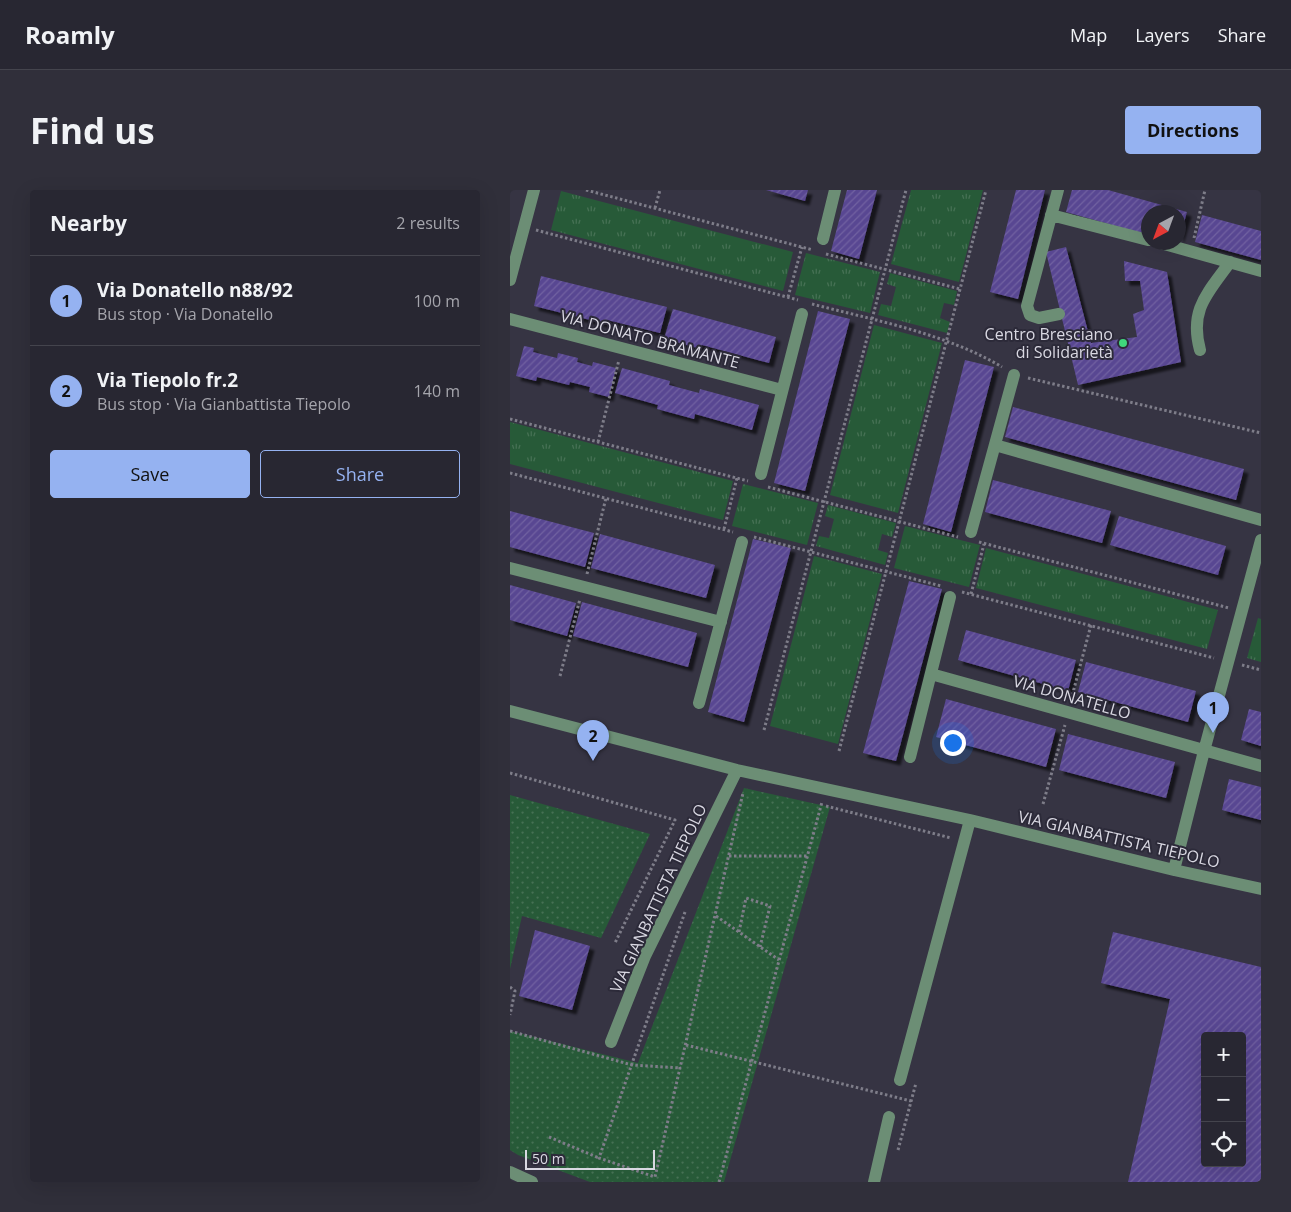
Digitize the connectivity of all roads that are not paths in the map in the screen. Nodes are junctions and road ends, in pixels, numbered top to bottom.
1 (534, 190) edge
2 (835, 190) edge
3 (1058, 190) edge
4 (1052, 215) junction
5 (1141, 238) edge
6 (823, 239) dead end
7 (1186, 250) edge
8 (1230, 262) junction
9 (1261, 271) edge
10 (510, 280) edge
11 (802, 314) dead end
12 (1058, 314) dead end
13 (510, 319) edge
14 (1200, 350) dead end
15 (1014, 375) road end
16 (782, 390) junction
17 (995, 446) junction
18 (761, 474) dead end
19 (1261, 520) edge
20 (744, 537) road end
21 (969, 537) road end
22 (1261, 540) edge
23 (510, 568) edge
24 (952, 592) road end
25 (721, 622) junction
26 (931, 674) junction
27 (699, 702) dead end
28 (510, 711) edge
29 (1204, 751) junction
30 (910, 757) dead end
31 (1261, 766) edge
32 (737, 770) junction
33 (970, 820) junction
34 (1174, 870) junction
35 (1261, 889) edge
36 (611, 1042) dead end
37 (900, 1080) dead end
38 (889, 1117) dead end
39 (510, 1172) edge
40 (532, 1182) edge
41 (874, 1182) edge

1 - 10 street
2 - 6 street
3 - 4 street
4 - 5 street
4 - 12 street
7 - 8 street
8 - 9 street
8 - 14 street
11 - 16 street
13 - 16 street, VIA DONATO BRAMANTE
15 - 17 street
16 - 18 street
17 - 19 street
17 - 21 street
20 - 25 street
22 - 29 street
23 - 25 street
24 - 26 street
25 - 27 street
26 - 29 street, VIA DONATELLO
26 - 30 street
28 - 32 street, VIA GIANBATTISTA TIEPOLO
29 - 31 street, VIA DONATELLO
29 - 34 street
32 - 33 street, VIA GIANBATTISTA TIEPOLO
32 - 36 street, VIA GIANBATTISTA TIEPOLO
33 - 34 street, VIA GIANBATTISTA TIEPOLO
33 - 37 street
34 - 35 street, VIA GIANBATTISTA TIEPOLO
38 - 41 street
39 - 40 street

